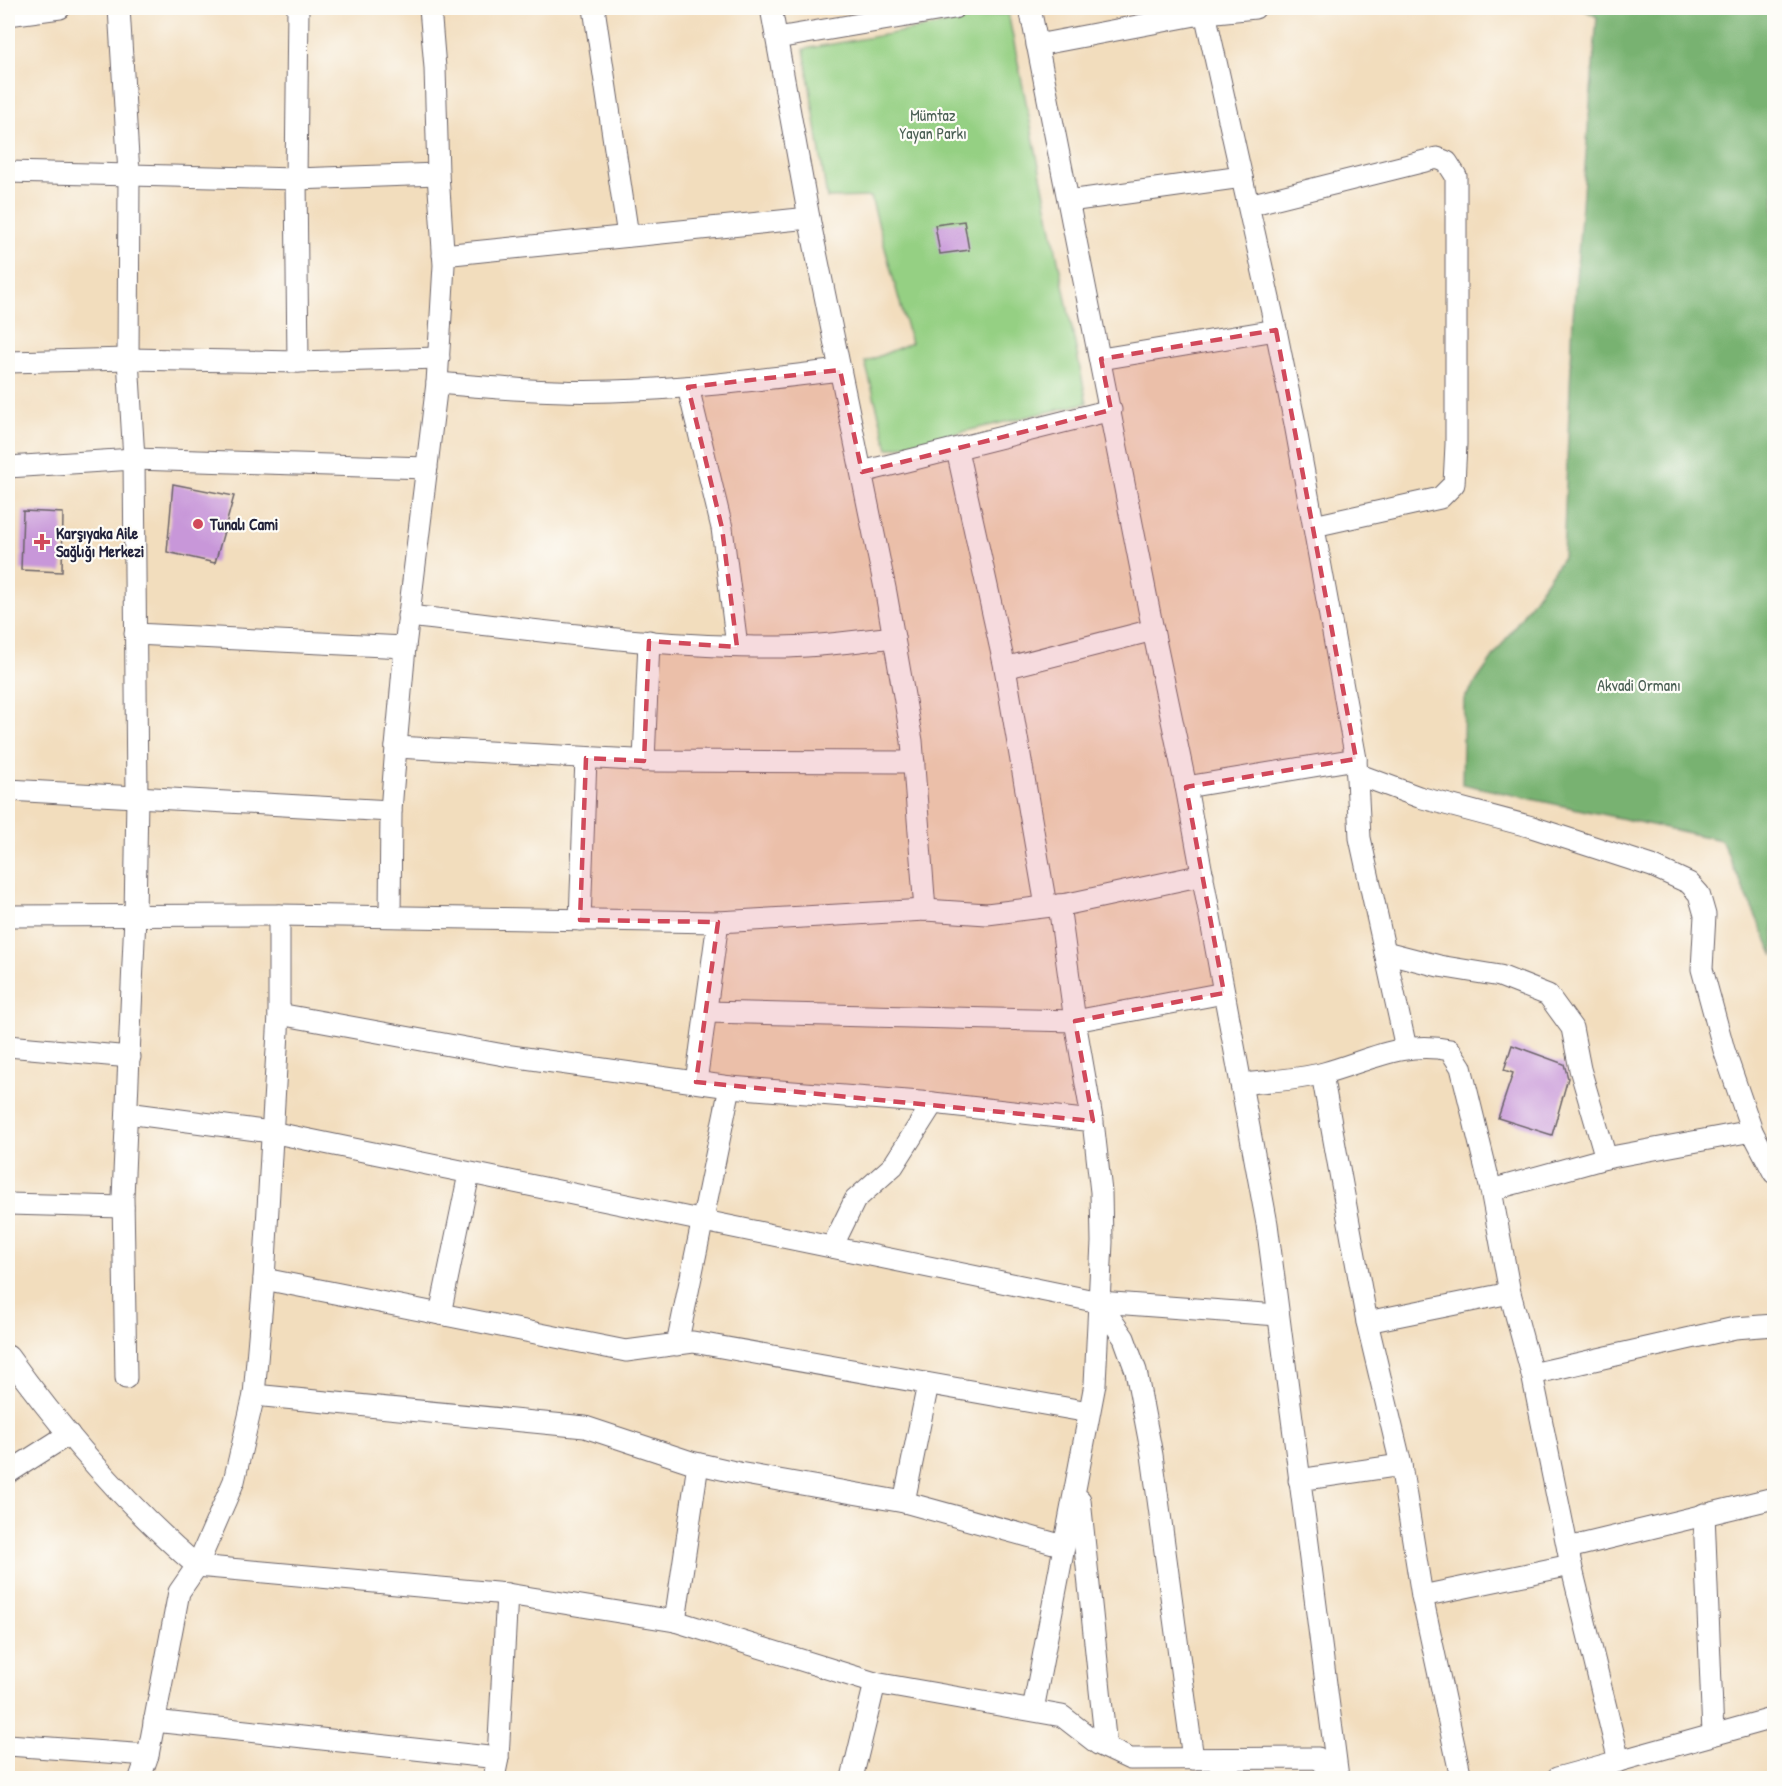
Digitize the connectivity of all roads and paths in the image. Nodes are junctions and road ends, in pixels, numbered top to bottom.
1 (46, 8) edge
2 (119, 8) edge
3 (298, 8) edge
4 (430, 8) edge
5 (594, 8) edge
6 (771, 8) edge
7 (954, 8) edge
8 (1030, 8) edge
9 (1255, 8) edge
10 (1205, 10) edge
11 (8, 15) edge
12 (777, 38) junction
13 (1037, 45) junction
14 (8, 172) edge
15 (129, 174) junction
16 (438, 174) junction
17 (1242, 177) junction
18 (296, 178) junction
19 (1069, 201) junction
20 (1249, 205) junction
21 (809, 218) junction
22 (627, 236) junction
23 (443, 255) junction
24 (1276, 330) junction
25 (439, 358) junction
26 (128, 359) junction
27 (1101, 359) junction
28 (8, 362) edge
29 (298, 362) junction
30 (840, 370) junction
31 (437, 383) junction
32 (688, 387) junction
33 (1111, 410) junction
34 (957, 450) junction
35 (134, 459) junction
36 (8, 467) edge
37 (427, 468) junction
38 (862, 472) junction
39 (1314, 526) junction
40 (408, 616) junction
41 (1153, 630) junction
42 (135, 634) junction
43 (894, 637) junction
44 (649, 641) junction
45 (736, 646) junction
46 (405, 647) junction
47 (1005, 668) junction
48 (396, 747) junction
49 (586, 758) junction
50 (644, 760) junction
51 (914, 762) junction
52 (1357, 766) junction
53 (1186, 787) junction
54 (8, 790) edge
55 (137, 796) junction
56 (391, 811) junction
57 (1203, 875) junction
58 (1052, 906) junction
59 (925, 909) junction
60 (279, 915) junction
61 (8, 916) edge
62 (135, 916) junction
63 (390, 916) junction
64 (580, 920) junction
65 (718, 922) junction
66 (1385, 952) junction
67 (1224, 993) junction
68 (706, 1012) junction
69 (279, 1014) junction
70 (1075, 1021) junction
71 (8, 1046) edge
72 (1406, 1048) junction
73 (130, 1057) junction
74 (1322, 1074) junction
75 (696, 1082) junction
76 (1241, 1084) junction
77 (730, 1088) junction
78 (933, 1102) junction
79 (128, 1113) junction
80 (1093, 1121) junction
81 (1752, 1131) junction
82 (271, 1132) junction
83 (1606, 1158) junction
84 (1774, 1173) edge
85 (470, 1174) junction
86 (1491, 1190) junction
87 (8, 1204) edge
88 (123, 1207) junction
89 (704, 1221) junction
90 (832, 1247) junction
91 (264, 1279) junction
92 (1510, 1293) junction
93 (1099, 1302) junction
94 (440, 1314) junction
95 (1278, 1316) junction
96 (1367, 1322) junction
97 (1774, 1325) edge
98 (677, 1345) junction
99 (8, 1356) edge
100 (1532, 1374) junction
101 (126, 1378) dead end
102 (928, 1384) junction
103 (254, 1395) junction
104 (1089, 1412) junction
105 (69, 1434) junction
106 (698, 1464) junction
107 (1401, 1464) junction
108 (8, 1473) edge
109 (1077, 1478) junction
110 (1299, 1480) junction
111 (1774, 1498) edge
112 (904, 1503) junction
113 (1704, 1514) junction
114 (1064, 1546) junction
115 (1570, 1556) junction
116 (197, 1566) junction
117 (507, 1594) junction
118 (1422, 1596) junction
119 (675, 1621) junction
120 (875, 1683) junction
121 (1033, 1710) junction
122 (1774, 1718) edge
123 (154, 1721) junction
124 (1713, 1734) junction
125 (8, 1745) edge
126 (1106, 1747) junction
127 (148, 1755) junction
128 (1194, 1759) junction
129 (1619, 1761) junction
130 (496, 1768) edge
131 (1339, 1778) edge
132 (140, 1779) edge
133 (852, 1779) edge
134 (1461, 1779) edge
135 (1557, 1779) edge

1 - 11 street
2 - 15 street
3 - 18 street
4 - 16 street
5 - 22 street
6 - 12 street
7 - 12 street
8 - 13 street
9 - 10 street
10 - 13 street
10 - 17 street
12 - 21 street
13 - 19 street
14 - 15 street
15 - 18 street
15 - 26 street
16 - 18 street
16 - 23 street
17 - 19 street
17 - 20 street
18 - 29 street
19 - 27 street
20 - 24 street
20 - 39 street
21 - 22 street
21 - 30 street
22 - 23 street
23 - 25 street
24 - 27 street
24 - 39 street
25 - 29 street
25 - 31 street
26 - 28 street
26 - 29 street
26 - 35 street
27 - 33 street
30 - 32 street
30 - 38 street
31 - 32 street
31 - 37 street
32 - 45 street
33 - 34 street
33 - 41 street
34 - 38 street
34 - 47 street
35 - 36 street
35 - 37 street
35 - 42 street
37 - 40 street
38 - 43 street
39 - 52 street
40 - 44 street
40 - 46 street
41 - 47 street
41 - 53 street
42 - 46 street
42 - 55 street
43 - 45 street
43 - 51 street
44 - 45 street
44 - 50 street
46 - 48 street
47 - 58 street
48 - 49 street
48 - 56 street
49 - 50 street
49 - 64 street
50 - 51 street
51 - 59 street
52 - 53 street
52 - 66 street
52 - 81 street
53 - 57 street
54 - 55 street
55 - 56 street
55 - 62 street
56 - 63 street
57 - 58 street
57 - 67 street
58 - 59 street
58 - 70 street
59 - 65 street
60 - 62 street
60 - 63 street
60 - 69 street
61 - 62 street
62 - 73 street
63 - 64 street
64 - 65 street
65 - 68 street
66 - 72 street
66 - 83 street
67 - 70 street
67 - 76 street
68 - 70 street
68 - 75 street
69 - 75 street
69 - 82 street
70 - 80 street
71 - 73 street
72 - 74 street
72 - 86 street
73 - 79 street
74 - 76 street
74 - 96 street
75 - 77 street
76 - 95 street
77 - 78 street
77 - 89 street
78 - 80 street
78 - 90 street
79 - 82 street
79 - 88 street
80 - 93 street
81 - 83 street
81 - 84 street
82 - 85 street
82 - 91 street
83 - 86 street
85 - 89 street
85 - 94 street
86 - 92 street
87 - 88 street
88 - 101 street
89 - 90 street
89 - 98 street
90 - 93 street
91 - 94 street
91 - 103 street
92 - 96 street
92 - 100 street
93 - 95 street
93 - 104 street
93 - 128 street
94 - 98 street
95 - 110 street
96 - 107 street
97 - 100 street
98 - 102 street
99 - 105 street
100 - 115 street
102 - 104 street
102 - 112 street
103 - 106 street
103 - 116 street
104 - 109 street
105 - 108 street
105 - 116 street
106 - 112 street
106 - 119 street
107 - 110 street
107 - 118 street
109 - 114 street
109 - 126 street
110 - 131 street
111 - 113 street
112 - 114 street
113 - 115 street
113 - 124 street
114 - 121 street
115 - 118 street
115 - 129 street
116 - 117 street
116 - 123 street
117 - 119 street
117 - 130 street
118 - 134 street
119 - 120 street
120 - 121 street
120 - 133 street
121 - 126 street
122 - 124 street
123 - 127 street
123 - 130 street
124 - 129 street
125 - 127 street
126 - 128 street
127 - 132 street
128 - 131 street
129 - 135 street

